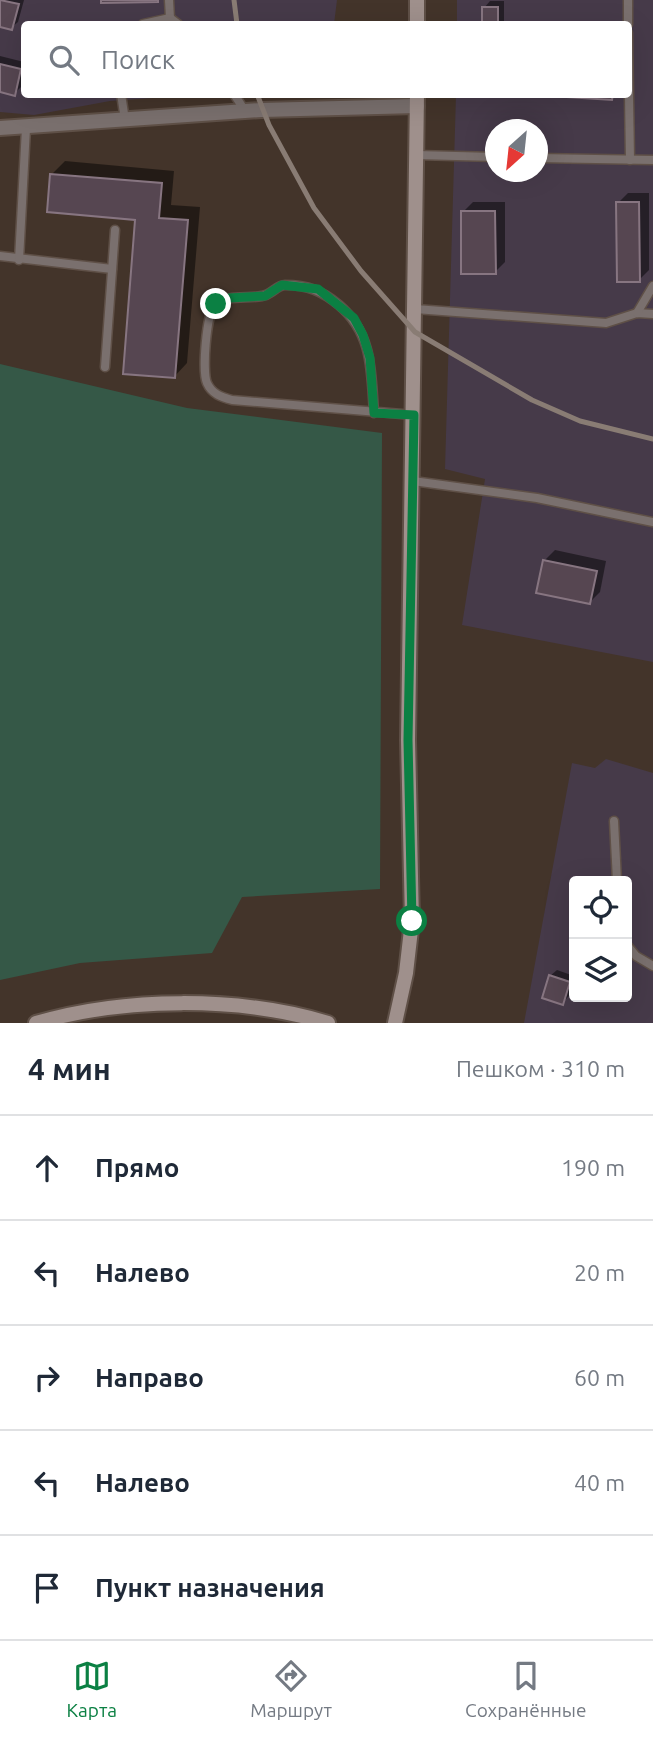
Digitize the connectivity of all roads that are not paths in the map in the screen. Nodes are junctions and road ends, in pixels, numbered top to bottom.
1 (169, 0) edge
2 (418, 0) edge
3 (628, 0) edge
4 (170, 18) junction
5 (156, 21) edge
6 (174, 21) edge
7 (417, 21) edge
8 (628, 21) edge
9 (122, 98) edge
10 (237, 98) edge
11 (629, 98) edge
12 (417, 100) edge
13 (245, 111) junction
14 (125, 121) junction
15 (0, 128) edge
16 (26, 128) junction
17 (416, 155) junction
18 (485, 157) edge
19 (548, 158) edge
20 (630, 160) junction
21 (653, 160) edge
22 (114, 230) dead end
23 (0, 256) edge
24 (19, 260) junction
25 (112, 270) junction
26 (653, 286) edge
27 (415, 309) junction
28 (637, 313) junction
29 (653, 314) edge
30 (105, 367) dead end
31 (374, 413) junction
32 (414, 415) junction
33 (413, 481) junction
34 (653, 522) edge
35 (614, 821) dead end
36 (617, 876) edge
37 (632, 951) edge
38 (653, 965) edge
39 (36, 1023) edge
40 (328, 1023) edge
41 (395, 1023) edge

1 - 4 lane
2 - 7 main road
3 - 8 lane
4 - 5 lane
4 - 6 lane
9 - 14 lane
10 - 13 lane
11 - 20 lane
12 - 13 street
12 - 17 main road
13 - 14 street
14 - 16 street
15 - 16 street
16 - 24 lane
17 - 18 lane
17 - 27 main road
19 - 20 lane
20 - 21 lane
22 - 25 lane
23 - 24 lane
24 - 25 lane
25 - 30 lane
26 - 28 lane
27 - 28 lane
27 - 32 main road
28 - 29 lane
31 - 31 lane
31 - 32 lane
32 - 33 main road
33 - 34 lane
33 - 41 main road
35 - 36 lane
37 - 38 lane
39 - 40 main road

